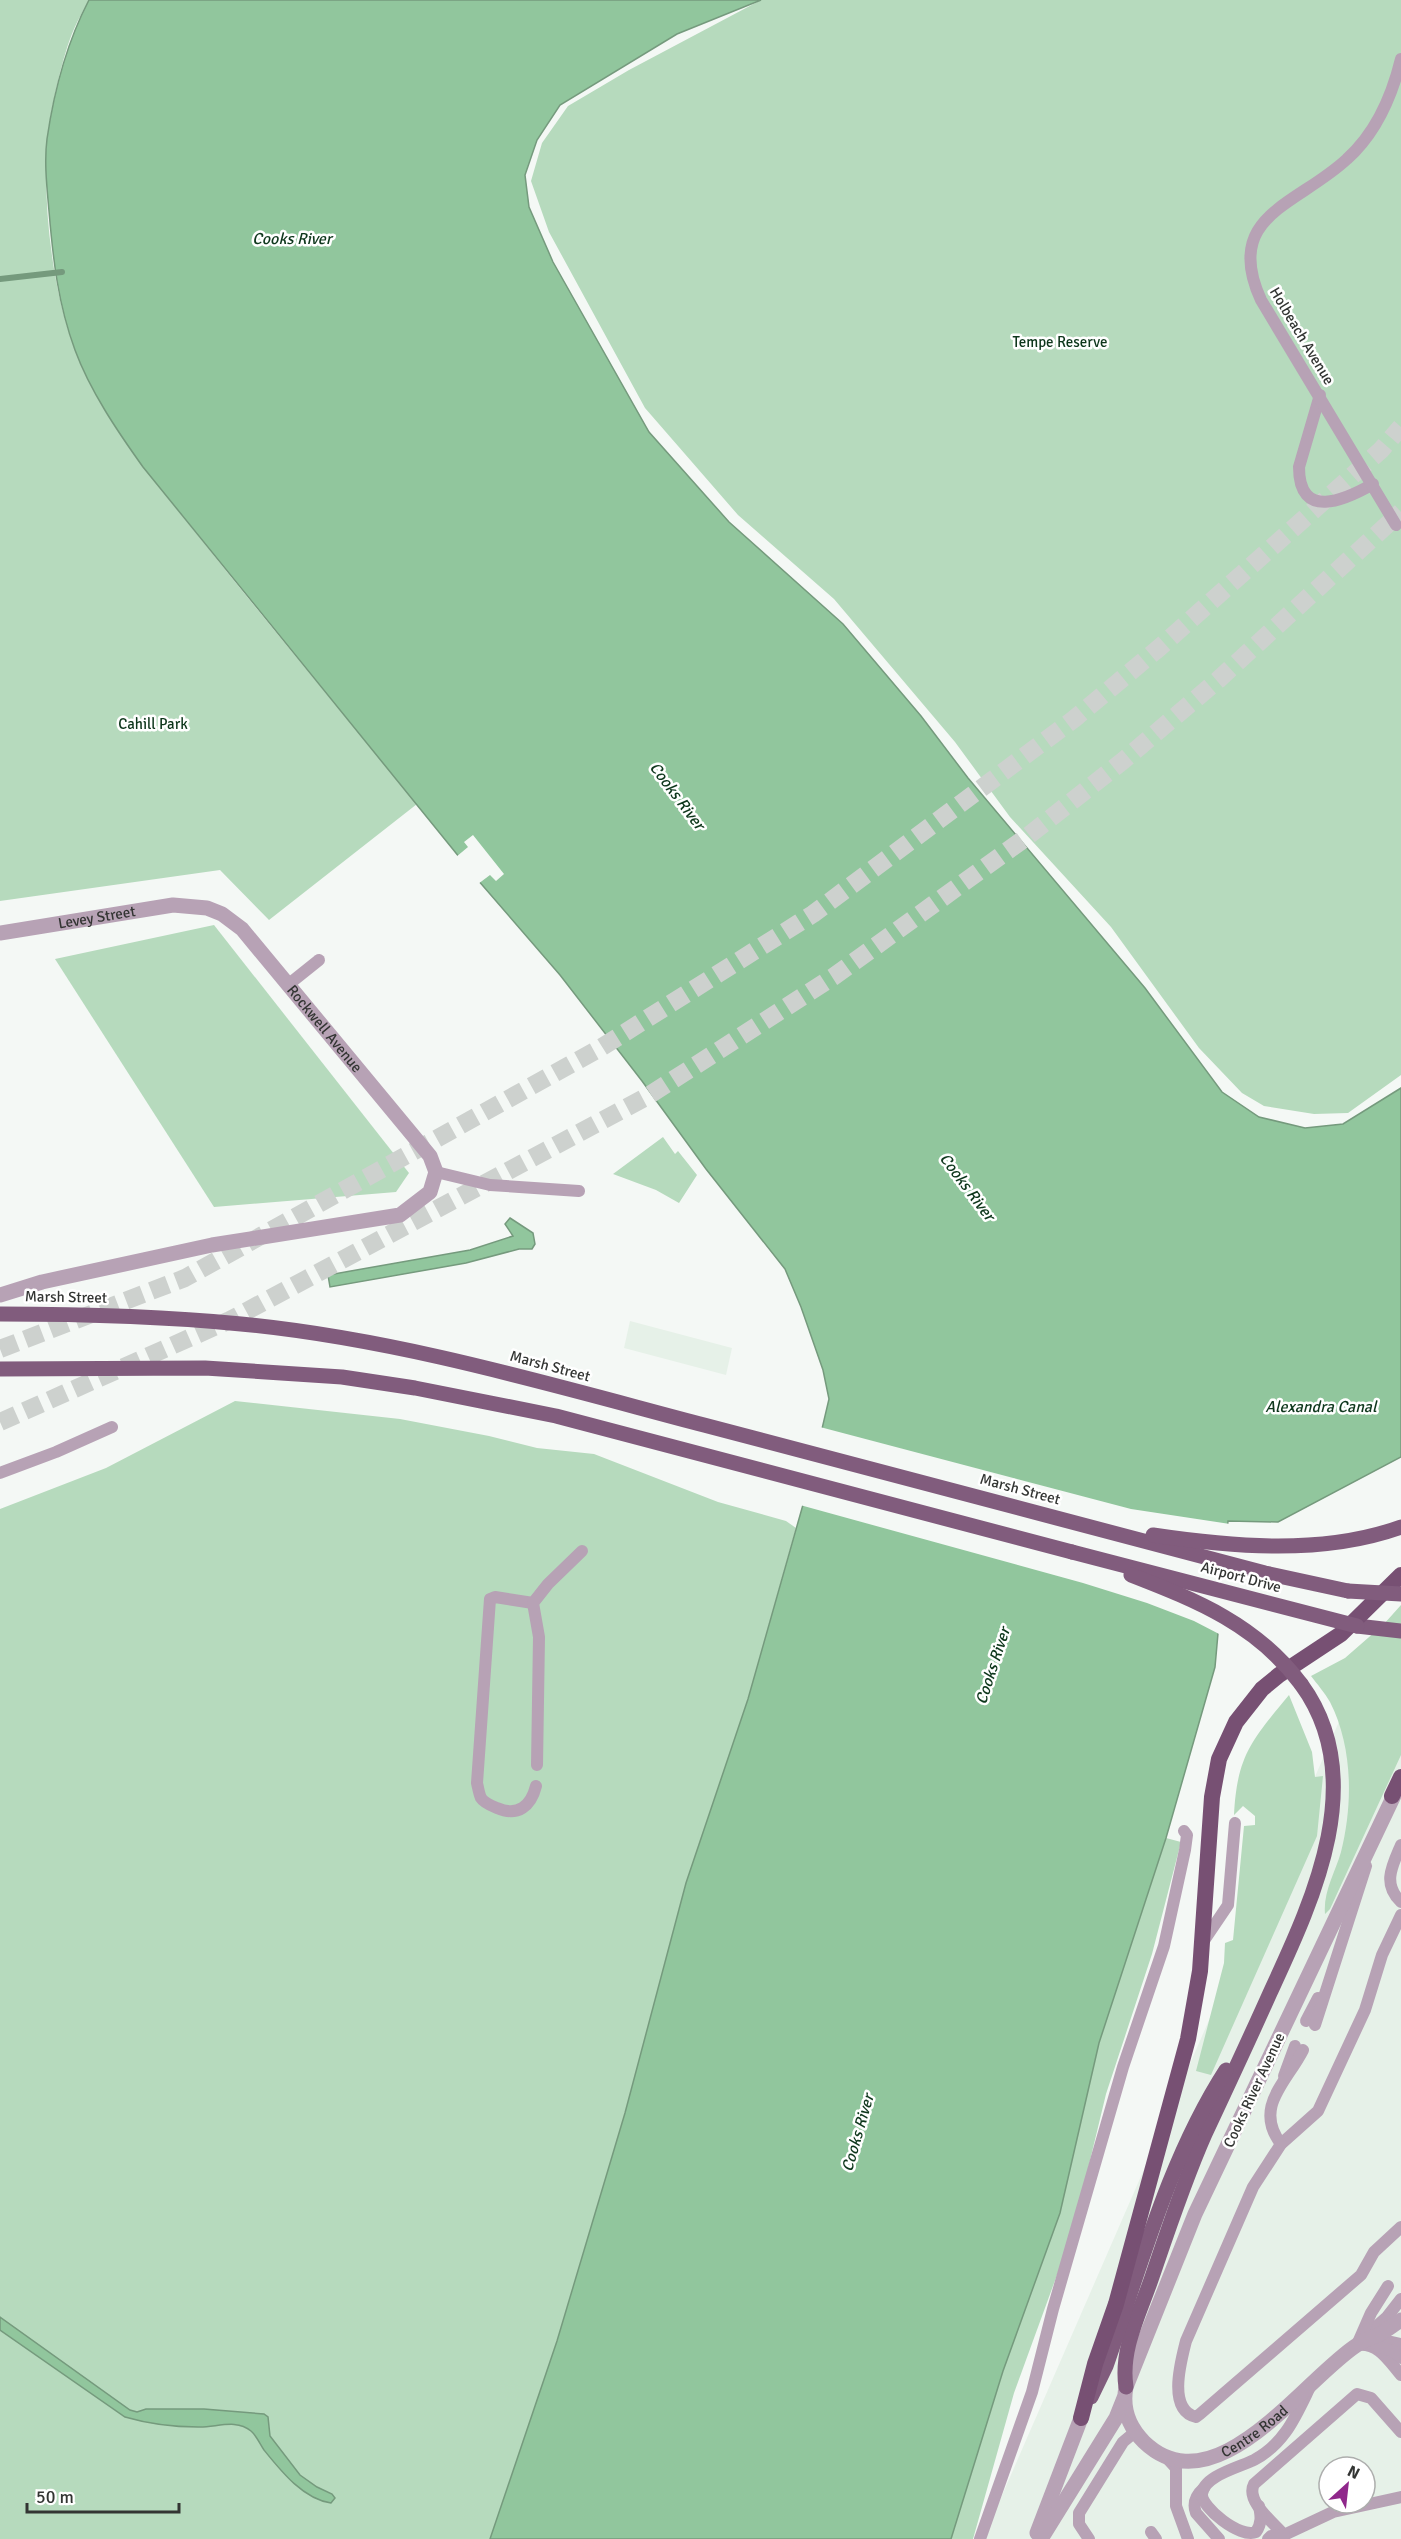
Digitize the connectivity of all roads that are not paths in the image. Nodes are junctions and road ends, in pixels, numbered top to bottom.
1 (1401, 59) edge
2 (1320, 395) junction
3 (1373, 484) junction
4 (1396, 525) dead end
5 (194, 906) joint
6 (0, 933) edge
7 (319, 960) dead end
8 (289, 984) junction
9 (436, 1172) junction
10 (579, 1191) dead end
11 (0, 1295) edge
12 (0, 1314) edge
13 (0, 1369) edge
14 (112, 1427) dead end
15 (0, 1473) edge
16 (1079, 1523) junction
17 (1401, 1527) edge
18 (582, 1551) dead end
19 (1072, 1552) junction
20 (1401, 1575) edge
21 (1401, 1594) edge
22 (533, 1604) junction
23 (1401, 1631) edge
24 (537, 1765) dead end
25 (1401, 1777) edge
26 (536, 1786) dead end
27 (1396, 1789) edge
28 (1235, 1823) dead end
29 (1184, 1832) dead end
30 (1375, 1837) junction
31 (1401, 1845) edge
32 (1401, 1902) edge
33 (1401, 1916) edge
34 (1203, 1942) junction
35 (1262, 2011) junction
36 (1310, 2023) dead end
37 (1299, 2048) dead end
38 (1281, 2144) junction
39 (1401, 2227) edge
40 (1388, 2286) dead end
41 (1401, 2299) edge
42 (1401, 2320) edge
43 (1401, 2327) edge
44 (1369, 2342) junction
45 (1401, 2344) edge
46 (1401, 2358) edge
47 (1401, 2375) edge
48 (1311, 2385) junction
49 (1126, 2391) junction
50 (1082, 2418) junction
51 (1135, 2432) junction
52 (1401, 2432) edge
53 (1165, 2456) junction
54 (1204, 2487) junction
55 (1401, 2498) edge
56 (1259, 2506) junction
57 (1284, 2537) edge
58 (980, 2539) edge
59 (1035, 2539) edge
60 (1041, 2539) edge
61 (1089, 2539) edge
62 (1188, 2539) edge
63 (1219, 2539) edge
64 (1247, 2539) edge
65 (1268, 2539) edge

1 - 2 lane, Holbeach Avenue
2 - 3 lane, Holbeach Avenue
2 - 3 lane
3 - 4 lane, Holbeach Avenue
5 - 6 street, Levey Street
5 - 8 street, Rockwell Avenue
7 - 8 lane
8 - 9 street, Rockwell Avenue
9 - 10 lane
9 - 11 street, Marsh Street
12 - 16 main road, Marsh Street
13 - 19 main road
14 - 15 lane
16 - 17 main road, Airport Drive
16 - 21 main road, bridge
18 - 22 lane
19 - 23 main road, Airport Drive, bridge
19 - 35 main road, bridge
20 - 34 highway
22 - 24 lane
22 - 26 lane
25 - 27 highway
27 - 30 street, Cooks River Avenue
28 - 34 lane
29 - 58 lane
30 - 36 lane
30 - 49 street, Cooks River Avenue
31 - 32 lane
33 - 38 lane
34 - 50 highway
35 - 49 main road
35 - 50 main road
37 - 38 lane
38 - 39 lane
40 - 44 lane
41 - 44 lane
42 - 44 street, Centre Road
43 - 44 lane
44 - 45 lane
44 - 46 lane
44 - 47 lane
44 - 48 street, Centre Road
48 - 53 street, Centre Road
48 - 54 lane
49 - 51 street
49 - 60 street, Cooks River Avenue
50 - 59 street
51 - 53 street, Centre Road
51 - 61 lane
52 - 56 lane
53 - 62 lane
54 - 63 lane
54 - 64 lane
55 - 57 lane
56 - 57 lane
56 - 64 lane
57 - 65 lane

